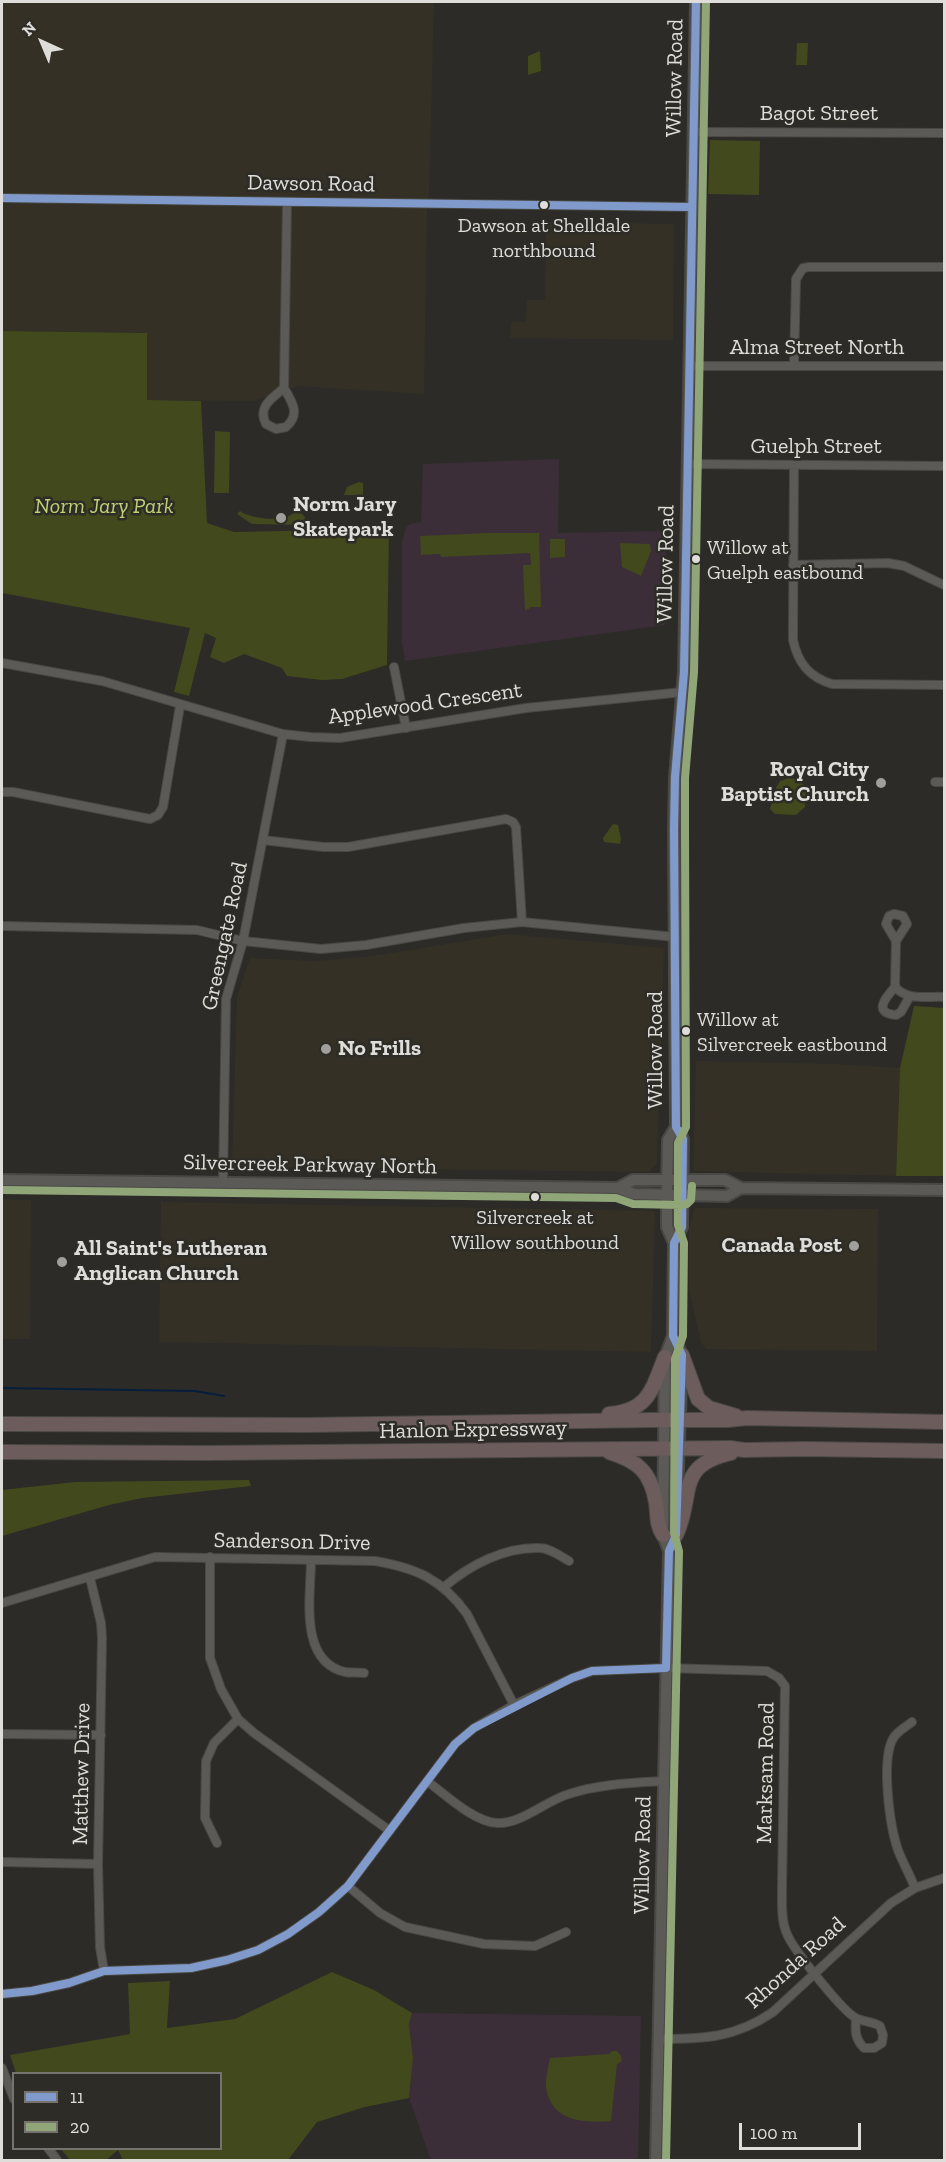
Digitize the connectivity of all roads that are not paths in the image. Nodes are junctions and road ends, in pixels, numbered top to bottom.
1 (696, 2) edge
2 (693, 132) junction
3 (945, 133) edge
4 (2, 198) edge
5 (287, 202) junction
6 (691, 207) junction
7 (945, 267) edge
8 (689, 366) junction
9 (794, 366) junction
10 (945, 366) edge
11 (284, 388) junction
12 (687, 464) junction
13 (794, 466) junction
14 (945, 466) edge
15 (793, 565) junction
16 (945, 585) edge
17 (2, 663) edge
18 (394, 667) dead end
19 (945, 685) edge
20 (683, 692) junction
21 (180, 706) junction
22 (406, 728) junction
23 (283, 734) junction
24 (935, 782) dead end
25 (945, 782) edge
26 (2, 792) edge
27 (263, 840) junction
28 (522, 922) junction
29 (2, 926) edge
30 (675, 937) junction
31 (243, 941) junction
32 (896, 941) dead end
33 (895, 987) junction
34 (910, 996) junction
35 (945, 997) edge
36 (676, 1127) junction
37 (2, 1180) edge
38 (668, 1180) junction
39 (682, 1180) junction
40 (224, 1183) junction
41 (618, 1188) junction
42 (741, 1188) junction
43 (945, 1190) edge
44 (667, 1195) junction
45 (682, 1195) junction
46 (674, 1243) junction
47 (673, 1336) junction
48 (682, 1355) junction
49 (664, 1357) junction
50 (747, 1418) junction
51 (664, 1420) junction
52 (680, 1420) junction
53 (575, 1422) junction
54 (945, 1422) edge
55 (2, 1424) edge
56 (599, 1449) junction
57 (663, 1449) junction
58 (679, 1449) junction
59 (744, 1450) junction
60 (945, 1451) edge
61 (2, 1452) edge
62 (669, 1535) junction
63 (210, 1557) junction
64 (311, 1560) junction
65 (569, 1561) dead end
66 (90, 1578) junction
67 (444, 1587) junction
68 (2, 1603) edge
69 (666, 1668) junction
70 (364, 1673) dead end
71 (514, 1706) junction
72 (238, 1719) junction
73 (912, 1722) dead end
74 (2, 1734) edge
75 (101, 1735) junction
76 (427, 1781) junction
77 (664, 1781) junction
78 (390, 1831) junction
79 (217, 1843) dead end
80 (2, 1862) edge
81 (98, 1864) junction
82 (945, 1878) edge
83 (348, 1886) junction
84 (915, 1888) junction
85 (566, 1932) dead end
86 (104, 1971) junction
87 (815, 1975) junction
88 (2, 1994) edge
89 (856, 2019) junction
90 (659, 2039) junction
91 (2, 2068) edge
92 (12, 2094) edge
93 (656, 2160) edge

1 - 2 main road, Willow Road
2 - 3 street, Bagot Street
2 - 6 main road, Willow Road
4 - 5 street, Dawson Road
5 - 6 street, Dawson Road
5 - 11 street
6 - 8 main road, Willow Road
7 - 9 street
8 - 9 street, Alma Street North
8 - 12 main road, Willow Road
9 - 10 street, Alma Street North
11 - 11 street
12 - 13 street, Guelph Street
12 - 20 main road, Willow Road
13 - 14 street, Guelph Street
13 - 15 street
15 - 16 street
15 - 19 street
17 - 21 street, Applewood Crescent
18 - 22 street
20 - 22 street, Applewood Crescent
20 - 30 main road, Willow Road
21 - 23 street, Applewood Crescent
21 - 26 street
22 - 23 street, Applewood Crescent
23 - 27 street, Greengate Road
24 - 25 street
27 - 28 street
27 - 31 street, Greengate Road
28 - 30 street
28 - 31 street
29 - 31 street
30 - 36 main road, Willow Road
31 - 40 street, Greengate Road
32 - 33 street
33 - 34 street
33 - 34 street
34 - 35 street
36 - 38 main road, Willow Road
36 - 39 main road, Willow Road
37 - 40 main road, Silvercreek Parkway North
38 - 39 main road, Silvercreek Parkway North
38 - 41 main road, Silvercreek Parkway North
38 - 44 main road, Willow Road
39 - 42 main road, Silvercreek Parkway North
39 - 45 main road, Willow Road
40 - 41 main road, Silvercreek Parkway North
41 - 44 main road, Silvercreek Parkway North
42 - 43 main road, Silvercreek Parkway North
42 - 45 main road, Silvercreek Parkway North
44 - 45 main road, Silvercreek Parkway North
44 - 46 main road, Willow Road
45 - 46 main road, Willow Road
46 - 47 main road, Willow Road
47 - 48 main road, Willow Road
47 - 49 main road, Willow Road
48 - 50 highway
48 - 52 main road, Willow Road
49 - 51 main road, Willow Road
49 - 53 highway
50 - 52 highway, Hanlon Expressway
50 - 54 highway, Hanlon Expressway
51 - 52 highway, Hanlon Expressway
51 - 53 highway, Hanlon Expressway
51 - 57 main road, Willow Road
52 - 58 main road, Willow Road
53 - 55 highway, Hanlon Expressway
56 - 57 highway, Hanlon Expressway
56 - 61 highway, Hanlon Expressway
56 - 62 highway
57 - 58 highway, Hanlon Expressway
57 - 62 main road, Willow Road
58 - 59 highway, Hanlon Expressway
58 - 62 main road, Willow Road
59 - 60 highway, Hanlon Expressway
59 - 62 highway
62 - 69 main road, Willow Road
63 - 64 street, Sanderson Drive
63 - 66 street, Sanderson Drive
63 - 72 street
64 - 67 street, Sanderson Drive
64 - 70 street
65 - 67 street
66 - 68 street, Sanderson Drive
66 - 75 street, Matthew Drive
67 - 71 street, Sanderson Drive
69 - 71 street, Marksam Road
69 - 77 main road, Willow Road
69 - 87 street, Marksam Road
71 - 76 street, Marksam Road
72 - 78 street
72 - 79 street
73 - 84 street
74 - 75 street
75 - 81 street, Matthew Drive
76 - 77 street
76 - 78 street, Marksam Road
77 - 90 main road, Willow Road
78 - 83 street, Marksam Road
80 - 81 street
81 - 86 street, Matthew Drive
82 - 84 street, Rhonda Road
83 - 85 street
83 - 86 street, Marksam Road
84 - 87 street, Rhonda Road
86 - 88 street, Marksam Road
87 - 89 street, Marksam Road
87 - 90 street, Rhonda Road
89 - 89 street, Marksam Road
90 - 93 main road, Willow Road
91 - 92 street

